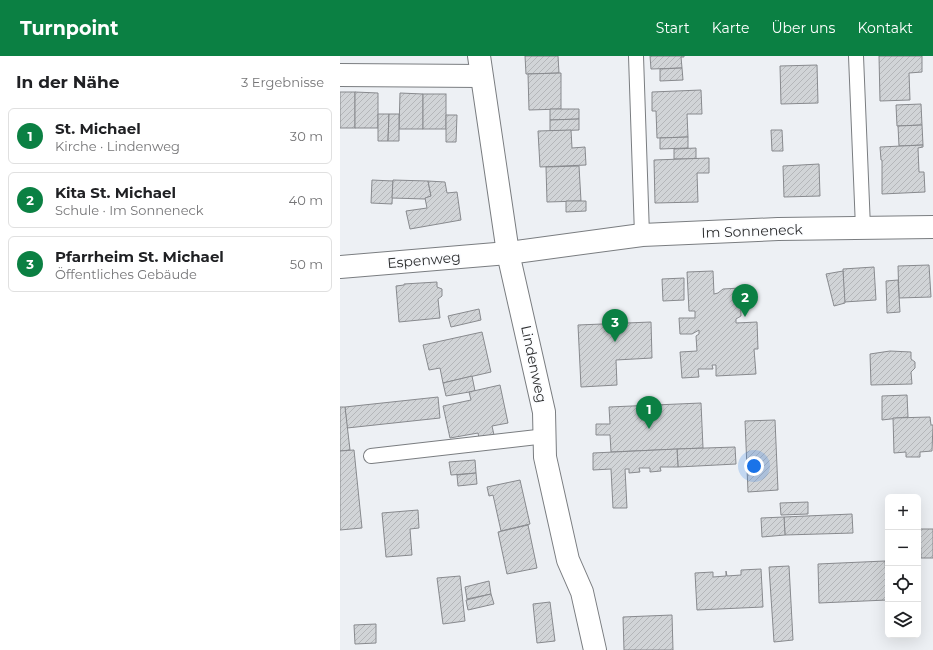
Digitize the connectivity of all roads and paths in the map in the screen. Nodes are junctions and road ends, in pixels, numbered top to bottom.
1 (636, 56) edge
2 (856, 56) edge
3 (480, 66) edge
4 (340, 75) edge
5 (933, 227) edge
6 (863, 228) junction
7 (642, 235) junction
8 (508, 253) junction
9 (340, 267) edge
10 (546, 436) junction
11 (370, 456) dead end
12 (595, 650) edge

1 - 7 lane
2 - 6 lane
3 - 4 street, Lindenweg
3 - 8 street, Lindenweg
5 - 6 street, Im Sonneneck
6 - 7 street, Im Sonneneck
7 - 8 street, Im Sonneneck
8 - 9 street, Espenweg
8 - 10 street, Lindenweg
10 - 11 lane
10 - 12 street, Lindenweg

